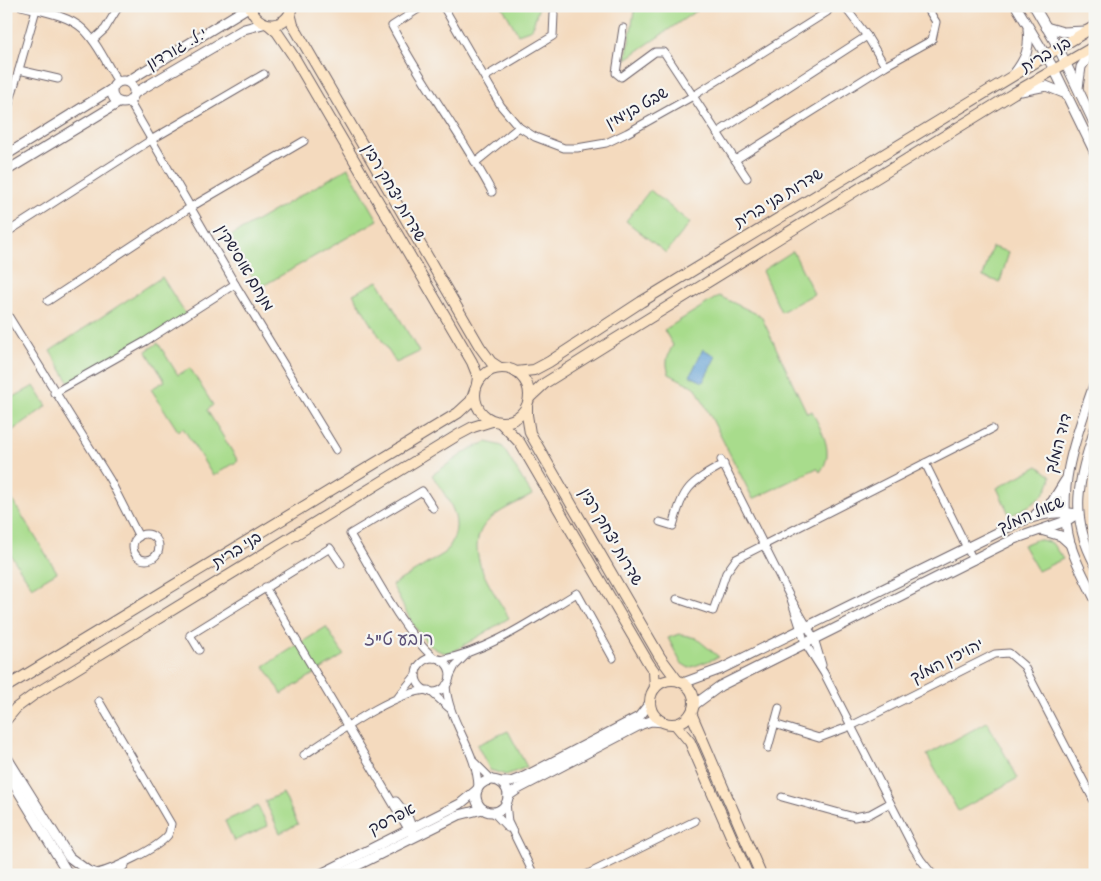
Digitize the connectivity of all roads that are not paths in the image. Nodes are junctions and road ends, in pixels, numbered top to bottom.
1 (21, 6) edge
2 (119, 6) edge
3 (250, 6) edge
4 (423, 6) edge
5 (443, 6) edge
6 (831, 6) edge
7 (844, 6) edge
8 (926, 6) edge
9 (1016, 6) edge
10 (1034, 6) edge
11 (36, 8) edge
12 (292, 8) edge
13 (554, 14) dead end
14 (266, 24) junction
15 (1028, 26) junction
16 (1046, 27) junction
17 (623, 28) dead end
18 (1091, 28) edge
19 (868, 36) junction
20 (93, 40) junction
21 (1095, 46) edge
22 (1058, 47) junction
23 (1045, 54) junction
24 (1066, 63) junction
25 (885, 66) junction
26 (1054, 69) junction
27 (19, 70) junction
28 (264, 74) dead end
29 (1012, 76) junction
30 (485, 77) junction
31 (58, 79) dead end
32 (128, 81) junction
33 (115, 86) junction
34 (1078, 89) junction
35 (135, 93) junction
36 (1014, 93) junction
37 (693, 96) junction
38 (1067, 96) junction
39 (124, 102) junction
40 (6, 115) edge
41 (1095, 125) edge
42 (519, 127) junction
43 (716, 132) junction
44 (151, 140) junction
45 (304, 141) dead end
46 (1095, 154) edge
47 (6, 155) edge
48 (735, 160) junction
49 (476, 162) junction
50 (6, 171) edge
51 (746, 178) dead end
52 (492, 192) dead end
53 (191, 207) junction
54 (6, 233) edge
55 (235, 284) junction
56 (48, 301) dead end
57 (6, 312) edge
58 (500, 368) junction
59 (516, 372) junction
60 (1095, 382) edge
61 (476, 387) junction
62 (54, 393) junction
63 (528, 402) junction
64 (496, 422) junction
65 (992, 428) dead end
66 (1095, 429) edge
67 (336, 450) dead end
68 (924, 462) junction
69 (1066, 478) junction
70 (433, 508) dead end
71 (1077, 514) junction
72 (1065, 516) junction
73 (1032, 517) junction
74 (660, 522) dead end
75 (1038, 530) junction
76 (139, 536) dead end
77 (763, 543) junction
78 (1071, 545) junction
79 (966, 547) junction
80 (973, 560) junction
81 (341, 564) dead end
82 (1095, 564) edge
83 (265, 587) junction
84 (677, 599) dead end
85 (791, 599) junction
86 (1095, 599) edge
87 (808, 626) junction
88 (799, 630) junction
89 (814, 638) junction
90 (418, 641) junction
91 (805, 643) junction
92 (199, 650) dead end
93 (466, 654) junction
94 (613, 658) dead end
95 (438, 659) junction
96 (421, 663) junction
97 (824, 673) junction
98 (416, 675) junction
99 (450, 677) junction
100 (680, 682) junction
101 (446, 685) junction
102 (6, 686) edge
103 (655, 688) junction
104 (429, 691) junction
105 (398, 698) junction
106 (98, 701) dead end
107 (650, 703) junction
108 (449, 708) junction
109 (779, 708) dead end
110 (693, 709) junction
111 (6, 720) edge
112 (670, 723) junction
113 (774, 724) junction
114 (851, 726) junction
115 (349, 727) junction
116 (768, 748) dead end
117 (304, 755) dead end
118 (6, 756) edge
119 (475, 763) junction
120 (6, 771) edge
121 (496, 781) junction
122 (477, 788) junction
123 (782, 797) dead end
124 (507, 800) junction
125 (890, 803) junction
126 (1095, 803) edge
127 (483, 809) junction
128 (493, 812) junction
129 (695, 821) dead end
130 (412, 831) junction
131 (514, 836) junction
132 (129, 861) junction
133 (88, 871) junction
134 (99, 874) edge
135 (69, 875) edge
136 (77, 875) edge
137 (116, 875) edge
138 (319, 875) edge
139 (338, 875) edge
140 (534, 875) edge
141 (586, 875) edge
142 (748, 875) edge
143 (761, 875) edge
144 (933, 875) edge

1 - 11 street
2 - 20 street
3 - 14 main road, שדרות יצחק רבין
3 - 32 street, י.ל. גורדון
4 - 49 street
5 - 30 street, שבט בנימין
6 - 37 street, שבט בנימין
7 - 19 street
8 - 25 street
9 - 15 street
10 - 16 street
11 - 20 street
11 - 27 street
12 - 14 main road
12 - 58 main road, שדרות יצחק רבין
13 - 30 street
14 - 35 street, י.ל. גורדון
14 - 61 main road, שדרות יצחק רבין
15 - 23 street
15 - 29 street
16 - 18 street
16 - 22 street
17 - 37 street
18 - 22 main road, בני ברית
19 - 25 street
19 - 43 street
20 - 33 street
21 - 24 main road, בני ברית
21 - 34 street
22 - 23 main road, שדרות בני ברית
22 - 24 street
23 - 26 street
23 - 29 main road, שדרות בני ברית
24 - 26 main road, בני ברית
24 - 34 street
25 - 48 street
26 - 36 main road, בני ברית
26 - 38 street
27 - 31 street
27 - 40 street
28 - 44 street
29 - 59 main road, שדרות בני ברית
30 - 42 street, שבט בנימין
32 - 33 street
32 - 35 street
33 - 39 street
33 - 47 street
34 - 41 street
35 - 39 street
36 - 38 street
36 - 63 main road, שדרות בני ברית
37 - 42 street, שבט בנימין
37 - 43 street
38 - 46 street
39 - 44 street, מנחם אוסישקין
39 - 50 street
42 - 49 street
43 - 48 street
44 - 53 street, מנחם אוסישקין
44 - 54 street
45 - 53 street
48 - 51 street
49 - 52 street
53 - 55 street, מנחם אוסישקין
53 - 56 street
55 - 62 street
55 - 67 street, מנחם אוסישקין
57 - 62 street
58 - 59 main road
58 - 61 main road
59 - 63 main road
60 - 69 street, דוד המלך
61 - 64 main road
61 - 102 main road, בני ברית
62 - 76 street
63 - 64 main road
63 - 100 main road, שדרות יצחק רבין
64 - 103 main road, שדרות יצחק רבין
64 - 111 main road, בני ברית
65 - 68 street
66 - 71 street, דוד המלך
68 - 77 street
68 - 79 street
69 - 72 street, דוד המלך
69 - 73 street
70 - 90 street
71 - 72 street, שאול המלך
71 - 82 street, דוד המלך
72 - 73 street, שאול המלך
72 - 75 street, שאול המלך
72 - 78 street, דוד המלך
73 - 79 street, שאול המלך
74 - 77 street
75 - 78 street
75 - 80 street, שאול המלך
77 - 84 street
77 - 85 street
78 - 86 street, דוד המלך
79 - 80 street
79 - 87 street, שאול המלך
80 - 89 street, שאול המלך
81 - 83 street
83 - 92 street
83 - 115 street
85 - 87 street
85 - 88 street
87 - 88 street, שאול המלך
87 - 89 street
88 - 91 street
88 - 100 street, שאול המלך
89 - 91 street, שאול המלך
89 - 97 street
90 - 95 street
90 - 96 street
91 - 97 street
91 - 110 street, שאול המלך
93 - 94 street
93 - 95 street
93 - 99 street
95 - 96 street
95 - 99 street
96 - 98 street
97 - 114 street
98 - 104 street
98 - 105 street
99 - 101 street
100 - 103 main road
100 - 110 main road
101 - 104 street
101 - 108 street
103 - 107 main road
104 - 105 street
104 - 108 street
105 - 115 street
106 - 132 street
107 - 112 main road
107 - 121 street
108 - 119 street
109 - 113 street
110 - 112 main road
110 - 143 main road
112 - 124 street
112 - 142 main road
113 - 114 street, יהויכין המלך
113 - 116 street
114 - 125 street
114 - 126 street, יהויכין המלך
115 - 117 street
115 - 130 street
118 - 133 street
119 - 121 street
119 - 122 street
120 - 135 street
121 - 122 street
121 - 124 street
122 - 127 street
122 - 130 street, אפרסק
123 - 125 street
124 - 128 street
124 - 131 street
125 - 144 street
127 - 128 street
127 - 130 street, אפרסק
128 - 131 street
129 - 141 street
130 - 138 street, אפרסק
130 - 139 street, אפרסק
131 - 140 street
132 - 134 street
132 - 137 street
133 - 134 street
133 - 136 street

